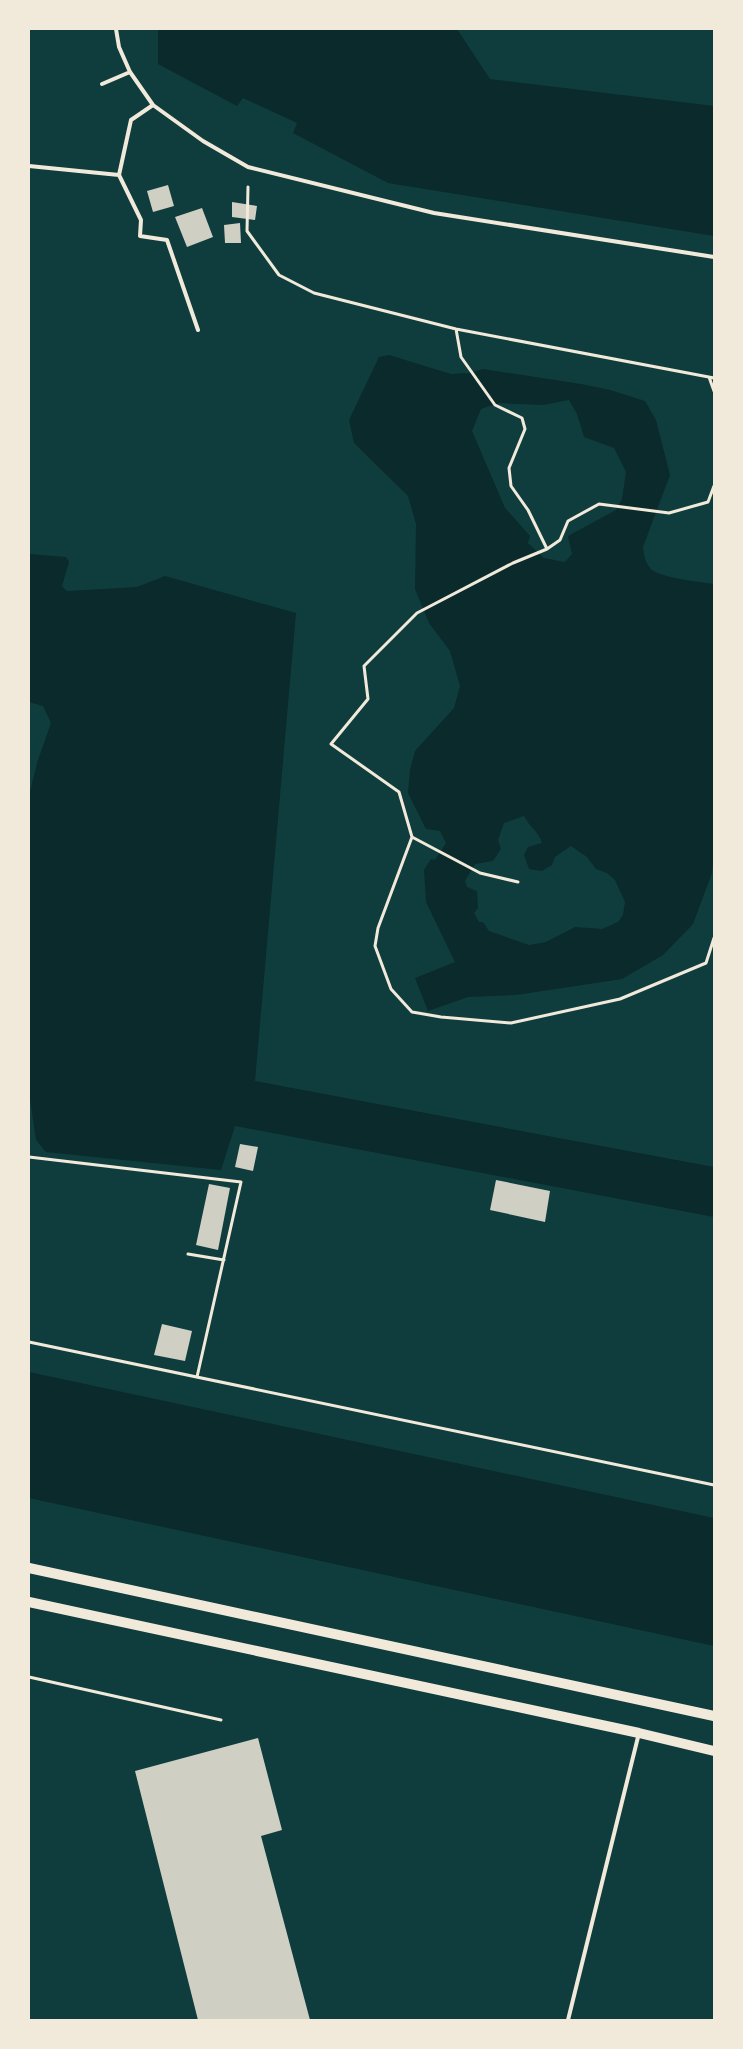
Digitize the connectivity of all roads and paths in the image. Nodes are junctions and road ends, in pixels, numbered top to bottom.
1 (116, 29) edge
2 (130, 72) junction
3 (102, 84) dead end
4 (153, 105) junction
5 (29, 166) edge
6 (248, 167) junction
7 (119, 176) junction
8 (714, 257) edge
9 (456, 329) junction
10 (198, 330) dead end
11 (709, 377) junction
12 (714, 378) edge
13 (714, 391) edge
14 (714, 486) edge
15 (547, 548) junction
16 (412, 837) junction
17 (518, 882) dead end
18 (714, 938) edge
19 (29, 1157) edge
20 (188, 1254) dead end
21 (224, 1260) junction
22 (29, 1342) edge
23 (197, 1377) junction
24 (714, 1485) edge
25 (29, 1568) edge
26 (29, 1602) edge
27 (29, 1677) edge
28 (714, 1716) edge
29 (222, 1720) dead end
30 (639, 1733) junction
31 (714, 1751) edge
32 (568, 2020) edge

1 - 2 lane
2 - 3 lane
2 - 4 lane
4 - 6 lane
4 - 7 lane
5 - 7 lane
6 - 8 lane
6 - 9 path
7 - 10 lane
9 - 11 path
9 - 15 path
11 - 12 path
11 - 13 path
14 - 15 path
15 - 16 path
16 - 17 path
16 - 18 path
19 - 21 path
20 - 21 path
21 - 23 path
22 - 23 path
23 - 24 path
25 - 28 main road
26 - 30 main road
27 - 29 path
30 - 31 main road
30 - 32 lane

